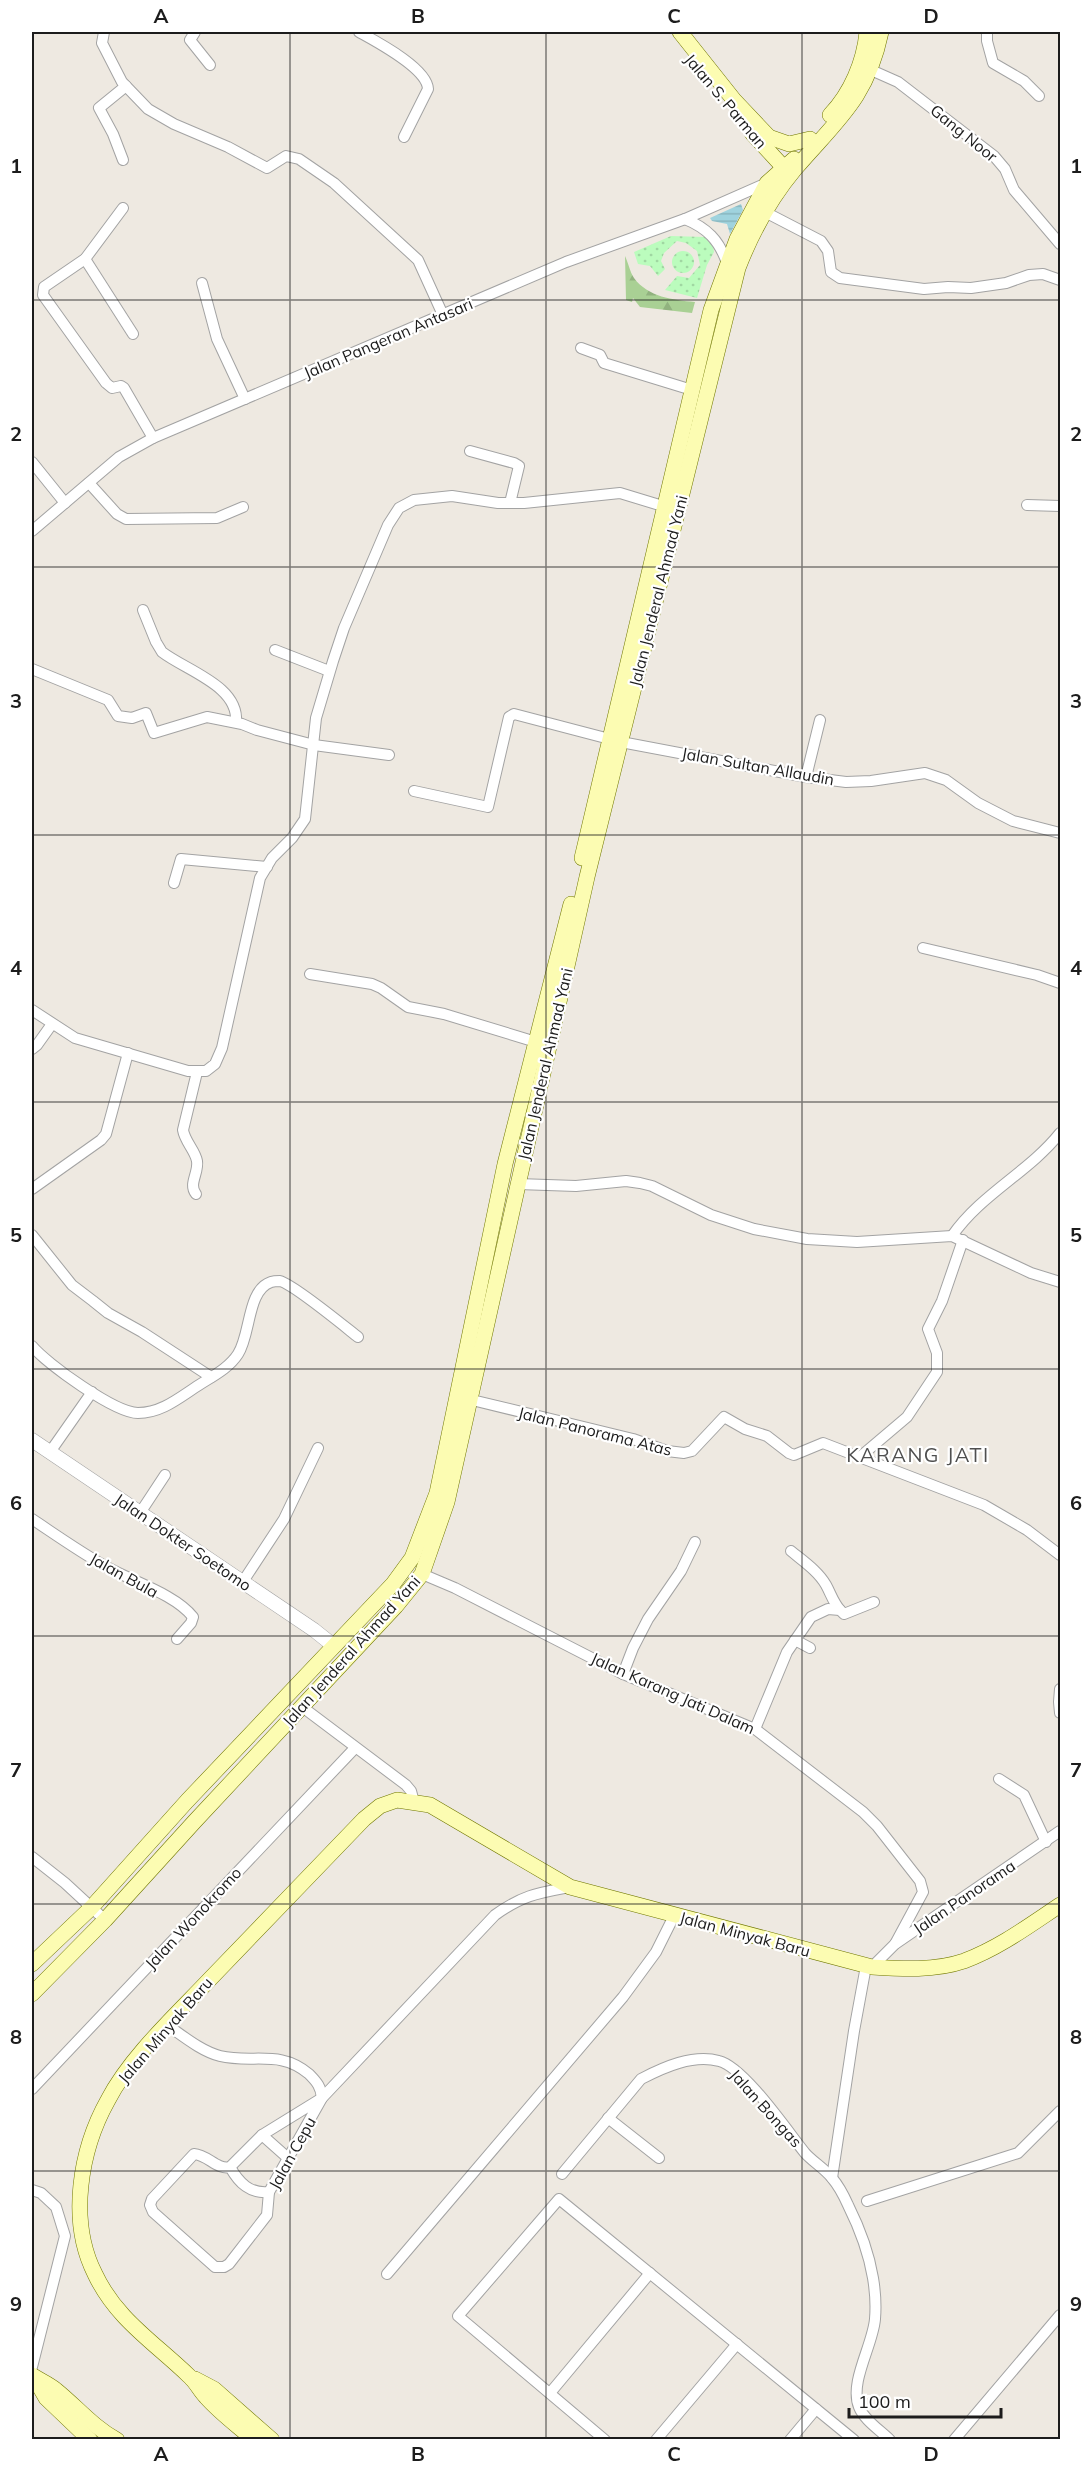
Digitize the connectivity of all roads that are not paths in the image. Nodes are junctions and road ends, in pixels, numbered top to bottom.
1 (104, 32) edge
2 (195, 32) edge
3 (359, 32) edge
4 (669, 32) edge
5 (680, 32) edge
6 (867, 32) edge
7 (881, 32) edge
8 (987, 32) edge
9 (210, 65) dead end
10 (871, 70) junction
11 (126, 86) junction
12 (1039, 96) dead end
13 (404, 137) dead end
14 (810, 139) junction
15 (123, 160) dead end
16 (785, 169) junction
17 (767, 183) junction
18 (123, 208) dead end
19 (765, 212) junction
20 (685, 219) junction
21 (1060, 244) edge
22 (85, 259) junction
23 (727, 263) junction
24 (1060, 280) edge
25 (202, 283) dead end
26 (443, 315) junction
27 (133, 334) dead end
28 (581, 348) dead end
29 (692, 390) junction
30 (246, 399) junction
31 (153, 438) junction
32 (470, 451) dead end
33 (32, 462) edge
34 (89, 483) junction
35 (65, 503) junction
36 (510, 503) junction
37 (1027, 505) dead end
38 (1060, 506) edge
39 (243, 507) dead end
40 (666, 507) junction
41 (32, 531) edge
42 (143, 610) dead end
43 (275, 650) dead end
44 (32, 669) edge
45 (329, 671) junction
46 (820, 720) dead end
47 (236, 722) junction
48 (615, 741) junction
49 (314, 745) junction
50 (389, 755) dead end
51 (806, 777) junction
52 (414, 791) dead end
53 (1060, 833) edge
54 (267, 867) junction
55 (174, 883) dead end
56 (923, 948) dead end
57 (310, 974) dead end
58 (1060, 983) edge
59 (32, 1010) edge
60 (52, 1024) junction
61 (536, 1042) junction
62 (32, 1049) edge
63 (128, 1053) junction
64 (197, 1072) junction
65 (1060, 1133) edge
66 (518, 1184) junction
67 (32, 1189) edge
68 (196, 1194) dead end
69 (32, 1235) edge
70 (952, 1236) junction
71 (963, 1240) junction
72 (1060, 1282) edge
73 (358, 1337) dead end
74 (32, 1346) edge
75 (211, 1377) junction
76 (92, 1392) junction
77 (472, 1400) junction
78 (32, 1440) edge
79 (318, 1448) dead end
80 (50, 1452) junction
81 (861, 1456) junction
82 (165, 1474) dead end
83 (140, 1512) junction
84 (32, 1519) edge
85 (695, 1542) dead end
86 (791, 1551) dead end
87 (1060, 1555) edge
88 (422, 1574) junction
89 (242, 1583) junction
90 (874, 1602) dead end
91 (840, 1610) junction
92 (177, 1639) dead end
93 (795, 1641) junction
94 (334, 1646) junction
95 (810, 1648) dead end
96 (623, 1674) junction
97 (1060, 1689) edge
98 (302, 1706) junction
99 (1060, 1713) edge
100 (755, 1729) junction
101 (355, 1748) junction
102 (999, 1779) dead end
103 (391, 1802) junction
104 (414, 1802) junction
105 (435, 1810) junction
106 (1060, 1831) edge
107 (1046, 1842) junction
108 (32, 1857) edge
109 (570, 1887) junction
110 (1060, 1905) edge
111 (91, 1908) junction
112 (674, 1916) junction
113 (105, 1920) junction
114 (895, 1944) junction
115 (32, 1964) edge
116 (869, 1967) junction
117 (32, 1994) edge
118 (167, 2025) junction
119 (32, 2089) edge
120 (322, 2098) junction
121 (1060, 2111) edge
122 (608, 2118) junction
123 (262, 2135) junction
124 (659, 2158) dead end
125 (289, 2159) junction
126 (230, 2167) junction
127 (562, 2174) dead end
128 (832, 2178) junction
129 (32, 2190) edge
130 (269, 2193) junction
131 (867, 2201) dead end
132 (650, 2273) junction
133 (387, 2274) dead end
134 (1060, 2315) edge
135 (736, 2344) junction
136 (32, 2373) edge
137 (190, 2377) junction
138 (550, 2392) junction
139 (816, 2409) junction
140 (234, 2423) junction
141 (90, 2439) edge
142 (117, 2439) edge
143 (233, 2439) edge
144 (254, 2439) edge
145 (272, 2439) edge
146 (605, 2439) edge
147 (656, 2439) edge
148 (790, 2439) edge
149 (854, 2439) edge
150 (890, 2439) edge
151 (954, 2439) edge

1 - 11 street
2 - 9 street
3 - 13 street
4 - 16 main road, Jalan S. Parman
5 - 14 main road, Jalan S. Parman
6 - 14 main road, Jalan Jenderal Ahmad Yani
7 - 10 main road, Jalan Jenderal Ahmad Yani
8 - 12 street
10 - 19 main road, Jalan Jenderal Ahmad Yani
10 - 21 street, Gang Noor
11 - 15 street
11 - 26 street
14 - 16 main road, Jalan Jenderal Ahmad Yani
16 - 17 main road, Jalan Jenderal Ahmad Yani
17 - 20 street, Jalan Pangeran Antasari
17 - 23 main road, Jalan Jenderal Ahmad Yani
18 - 22 street
19 - 24 street
19 - 48 main road, Jalan Jenderal Ahmad Yani
20 - 23 street
20 - 26 street, Jalan Pangeran Antasari
22 - 27 street
22 - 31 street
23 - 29 main road, Jalan Jenderal Ahmad Yani
25 - 30 street
26 - 30 street, Jalan Pangeran Antasari
28 - 29 street
29 - 40 main road, Jalan Jenderal Ahmad Yani
30 - 31 street, Jalan Pangeran Antasari
31 - 34 street, Jalan Pangeran Antasari
32 - 36 street
33 - 35 street
34 - 35 street, Jalan Pangeran Antasari
34 - 39 street
35 - 41 street, Jalan Pangeran Antasari
36 - 40 street
36 - 45 street
37 - 38 street
40 - 48 main road, Jalan Jenderal Ahmad Yani
42 - 47 street
43 - 45 street
44 - 47 street
45 - 49 street
46 - 51 street
47 - 49 street
48 - 51 street, Jalan Sultan Allaudin
48 - 52 street, Jalan Sultan Allaudin
48 - 61 main road, Jalan Jenderal Ahmad Yani
48 - 66 main road, Jalan Jenderal Ahmad Yani
49 - 50 street
49 - 54 street
51 - 53 street, Jalan Sultan Allaudin
54 - 55 street
54 - 64 street
56 - 58 street
57 - 61 street
59 - 60 street
60 - 62 street
60 - 63 street
61 - 94 main road, Jalan Jenderal Ahmad Yani
63 - 64 street
63 - 67 street
64 - 68 street
65 - 70 street
66 - 70 street
66 - 77 main road, Jalan Jenderal Ahmad Yani
69 - 75 street
70 - 71 street
71 - 72 street
71 - 81 street
73 - 75 street
74 - 76 street
75 - 76 street
76 - 80 street
77 - 81 street, Jalan Panorama Atas
77 - 88 main road, Jalan Jenderal Ahmad Yani
78 - 80 street, Jalan Dokter Soetomo
79 - 89 street
80 - 83 street, Jalan Dokter Soetomo
81 - 87 street, Jalan Panorama Atas
82 - 83 street
83 - 89 street, Jalan Dokter Soetomo
84 - 92 street, Jalan Bula
85 - 96 street
86 - 91 street
88 - 96 street, Jalan Karang Jati Dalam
88 - 98 main road, Jalan Jenderal Ahmad Yani
89 - 94 street, Jalan Dokter Soetomo
90 - 91 street
91 - 93 street
93 - 95 street
93 - 100 street
94 - 111 main road, Jalan Jenderal Ahmad Yani
96 - 100 street, Jalan Karang Jati Dalam
97 - 99 street
98 - 101 street
98 - 113 main road, Jalan Jenderal Ahmad Yani
100 - 114 street, Jalan Karang Jati Dalam
101 - 104 street
101 - 119 street, Jalan Wonokromo
102 - 107 street
103 - 104 main road, Jalan Minyak Baru
103 - 105 main road, Jalan Minyak Baru
103 - 118 main road, Jalan Minyak Baru
104 - 105 main road, Jalan Minyak Baru
105 - 109 main road, Jalan Minyak Baru
106 - 107 street, Jalan Panorama
107 - 114 street, Jalan Panorama
108 - 111 street
109 - 112 main road, Jalan Minyak Baru
109 - 120 street, Jalan Cepu
110 - 116 main road, Jalan Minyak Baru
111 - 113 street
111 - 115 main road, Jalan Jenderal Ahmad Yani
112 - 116 main road, Jalan Minyak Baru
112 - 133 street
113 - 117 main road, Jalan Jenderal Ahmad Yani
114 - 116 street, Jalan Panorama
116 - 128 street
118 - 120 street
118 - 137 main road, Jalan Minyak Baru
120 - 123 street, Jalan Cepu
120 - 125 street, Jalan Cepu
121 - 131 street
122 - 124 street
122 - 127 street, Jalan Bongas
122 - 128 street, Jalan Bongas
123 - 125 street
123 - 126 street, Jalan Cepu
125 - 130 street, Jalan Cepu
126 - 130 street
126 - 130 street, Jalan Cepu
128 - 150 street, Jalan Bongas
129 - 136 street
132 - 135 street
132 - 138 street
132 - 138 street
134 - 151 street
135 - 139 street
135 - 147 street
136 - 141 main road
136 - 142 main road
137 - 140 main road, Jalan Minyak Baru
137 - 145 main road
138 - 146 street
139 - 148 street
139 - 149 street
140 - 143 main road
140 - 144 main road, Jalan Minyak Baru

